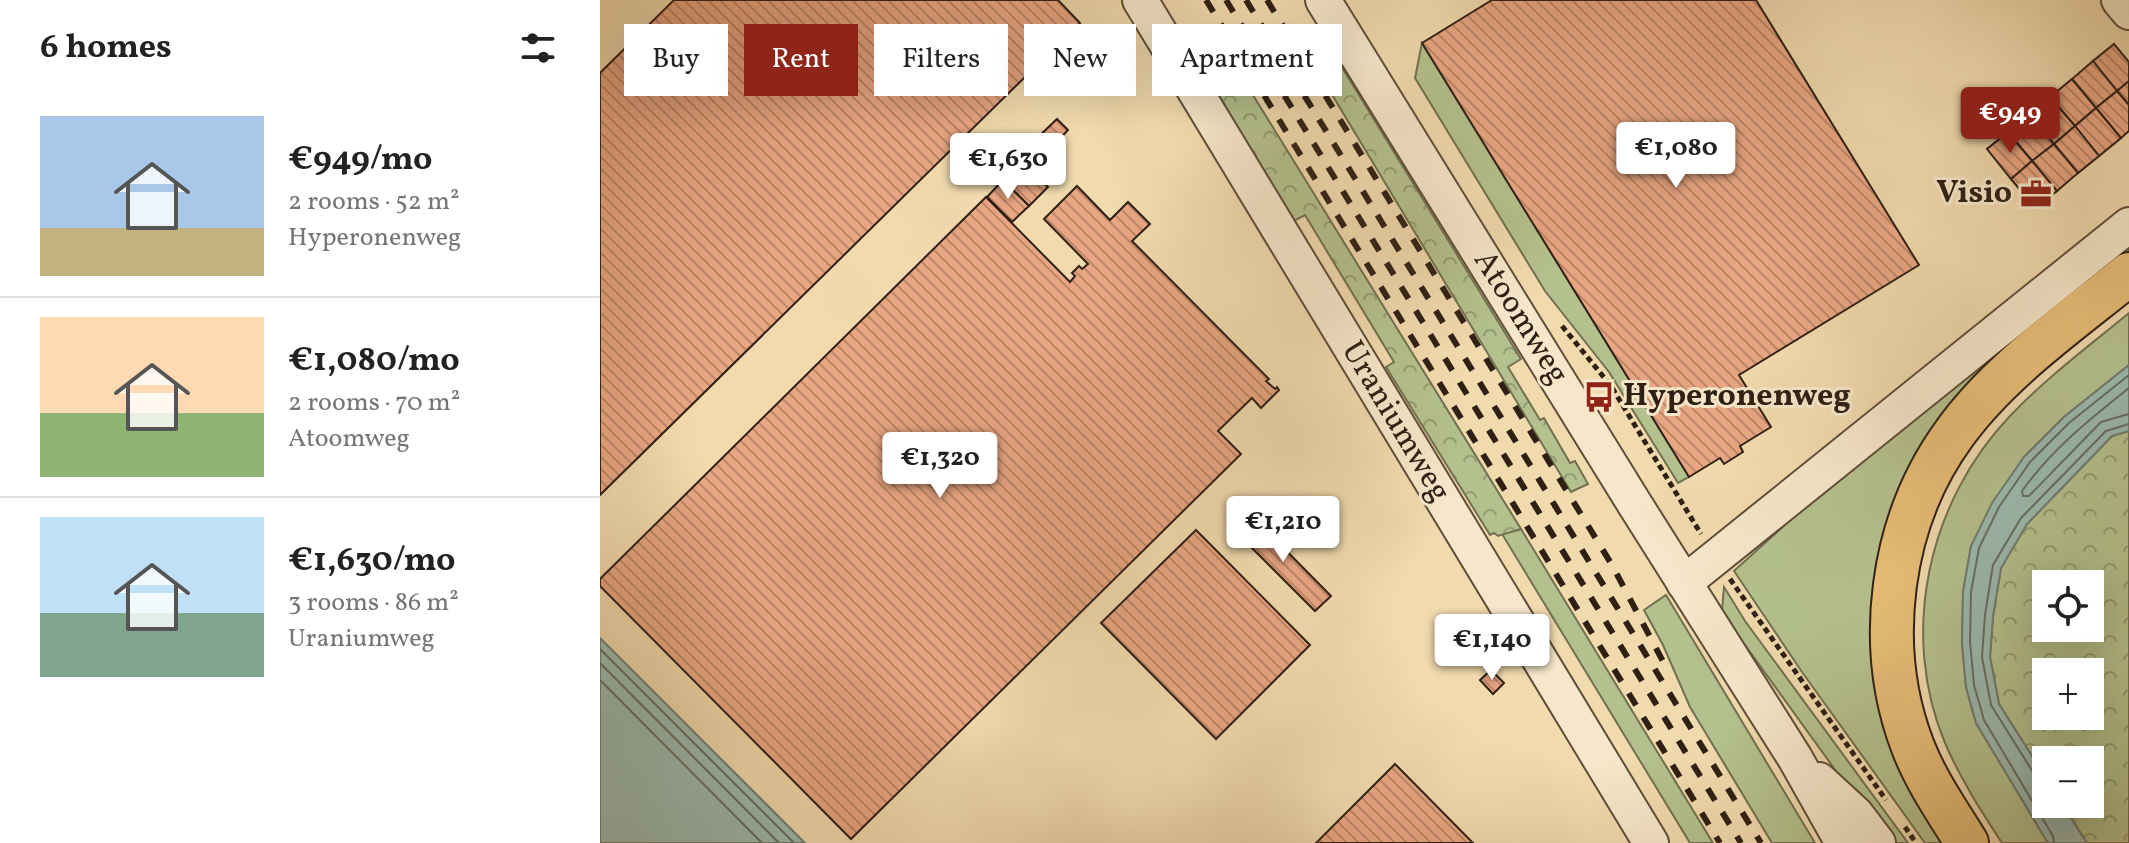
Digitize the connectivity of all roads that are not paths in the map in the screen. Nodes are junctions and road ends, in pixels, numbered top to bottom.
1 (1140, 0) edge
2 (1323, 0) edge
3 (2119, 0) edge
4 (2129, 12) edge
5 (2129, 225) edge
6 (2129, 274) edge
7 (2129, 296) edge
8 (1684, 583) junction
9 (1795, 758) junction
10 (1888, 830) edge
11 (1651, 843) edge
12 (1843, 843) edge
13 (1967, 843) edge
14 (1987, 843) edge

1 - 11 street, Uraniumweg
2 - 8 street, Atoomweg
3 - 4 street
5 - 8 street
6 - 13 main road
7 - 14 main road
8 - 9 street, Atoomweg
9 - 10 street, Atoomweg
9 - 12 street, Atoomweg

